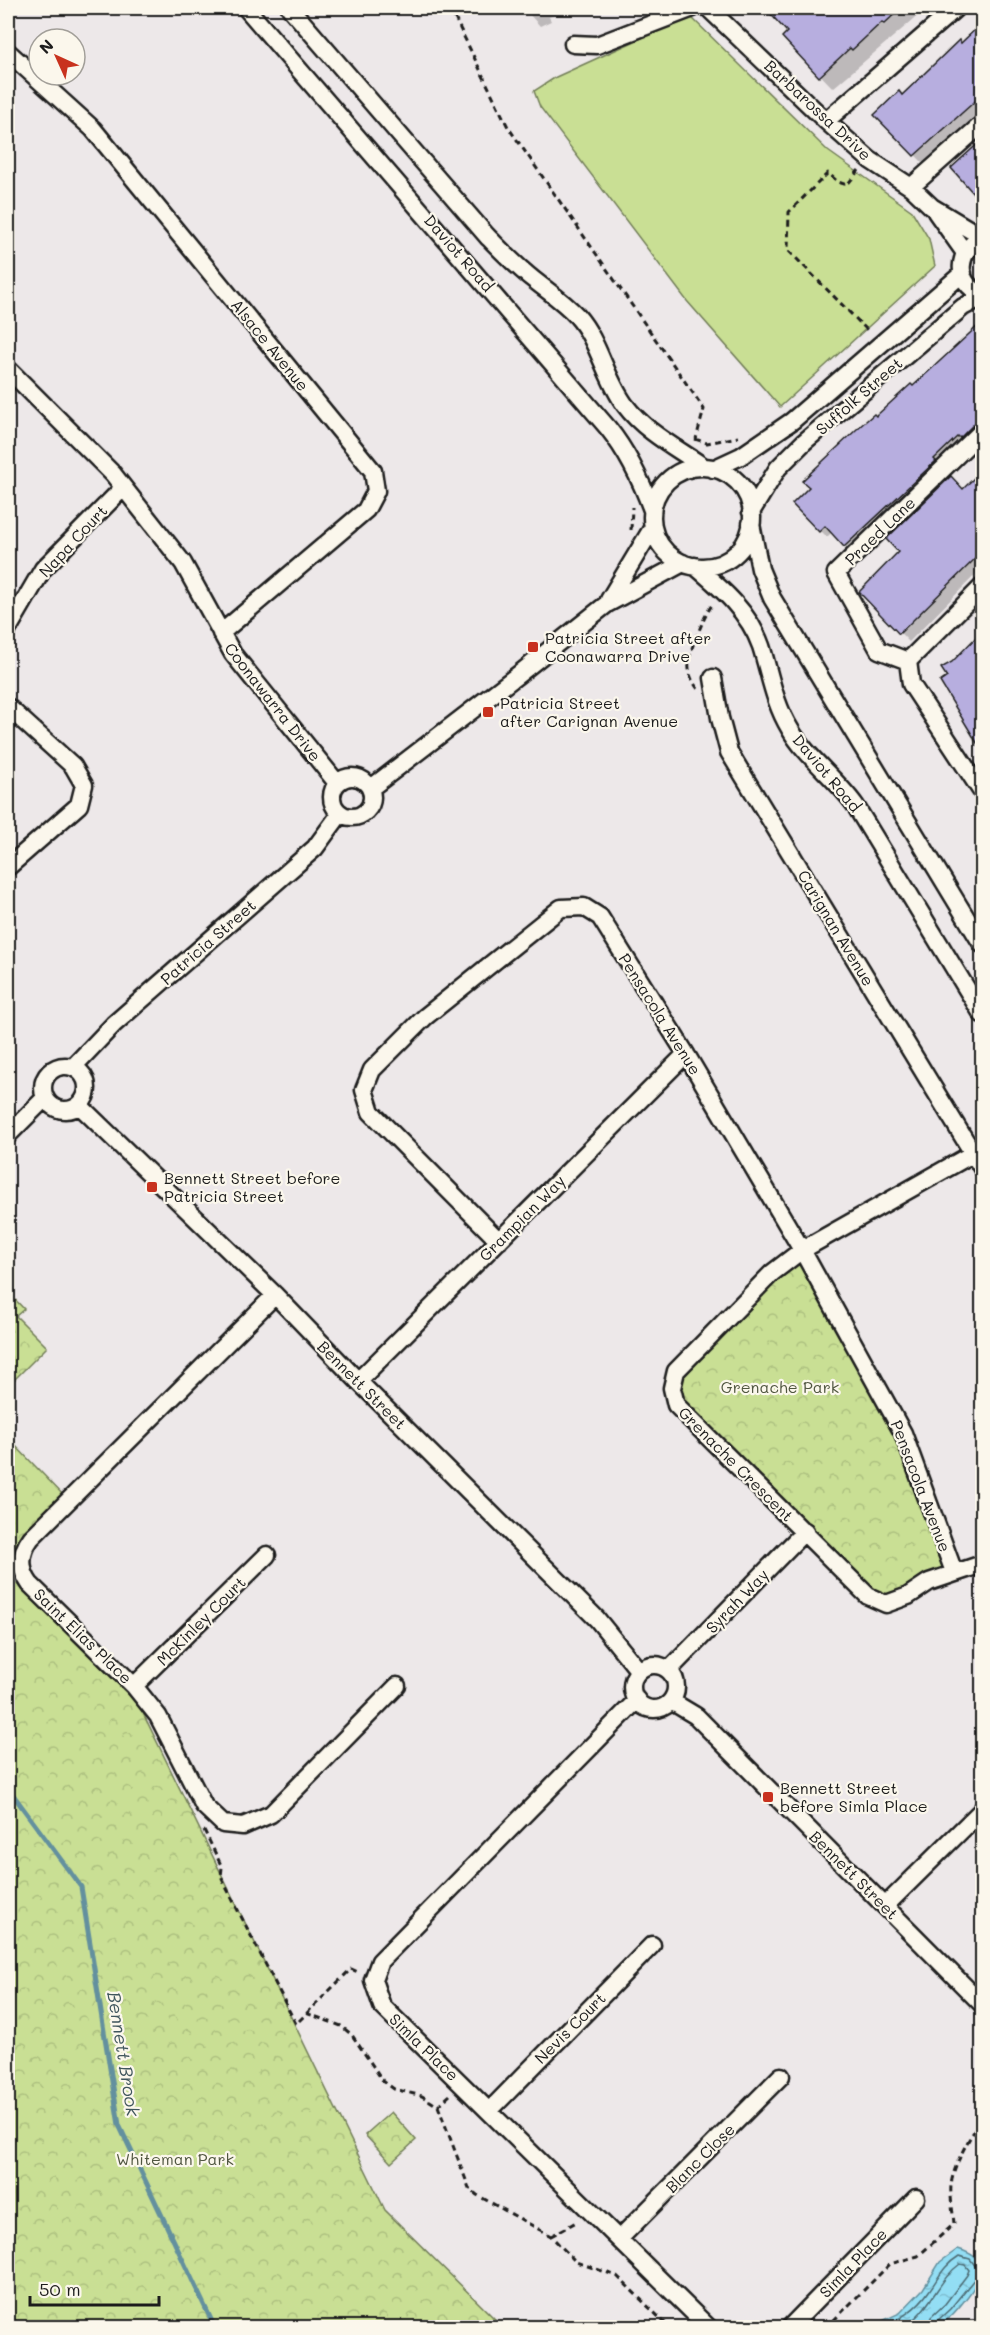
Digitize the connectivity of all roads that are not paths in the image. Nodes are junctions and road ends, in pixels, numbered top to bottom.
1 (246, 8) edge
2 (290, 8) edge
3 (693, 8) edge
4 (708, 8) edge
5 (956, 8) edge
6 (573, 44) dead end
7 (8, 52) edge
8 (826, 121) junction
9 (982, 124) edge
10 (911, 187) junction
11 (932, 207) junction
12 (982, 237) edge
13 (965, 253) junction
14 (963, 273) junction
15 (982, 295) edge
16 (8, 369) edge
17 (982, 431) edge
18 (709, 468) junction
19 (123, 488) junction
20 (652, 510) junction
21 (751, 518) junction
22 (653, 527) junction
23 (689, 565) junction
24 (982, 588) edge
25 (607, 604) junction
26 (8, 629) edge
27 (221, 633) junction
28 (908, 661) junction
29 (713, 678) dead end
30 (8, 707) edge
31 (337, 783) junction
32 (371, 788) junction
33 (982, 792) edge
34 (340, 814) junction
35 (8, 867) edge
36 (982, 944) edge
37 (982, 1014) edge
38 (686, 1054) junction
39 (73, 1067) junction
40 (45, 1098) junction
41 (79, 1105) junction
42 (8, 1135) edge
43 (978, 1160) edge
44 (499, 1241) junction
45 (802, 1250) junction
46 (275, 1296) junction
47 (358, 1382) junction
48 (805, 1531) junction
49 (267, 1555) dead end
50 (982, 1564) edge
51 (954, 1572) junction
52 (669, 1670) junction
53 (639, 1671) junction
54 (135, 1686) junction
55 (397, 1686) dead end
56 (637, 1700) junction
57 (671, 1701) junction
58 (982, 1810) edge
59 (885, 1906) junction
60 (652, 1945) dead end
61 (982, 2004) edge
62 (781, 2076) dead end
63 (489, 2111) junction
64 (916, 2198) dead end
65 (619, 2239) junction
66 (709, 2328) edge
67 (789, 2328) edge

1 - 20 street, Daviot Road
2 - 18 street, Daviot Road
3 - 6 street
4 - 8 street, Barbarossa Drive
5 - 8 street
7 - 27 street, Alsace Avenue
8 - 10 street, Barbarossa Drive
9 - 10 street
10 - 11 street, Barbarossa Drive
11 - 12 street, Barbarossa Drive
11 - 13 street, Barbarossa Drive
12 - 13 street
13 - 14 street
14 - 15 street
14 - 18 street, Suffolk Street
15 - 21 street, Suffolk Street
16 - 19 street, Coonawarra Drive
17 - 28 street, Praed Lane
18 - 20 street
18 - 21 street
19 - 26 street, Napa Court
19 - 27 street, Coonawarra Drive
20 - 22 street
21 - 23 street
21 - 36 street
22 - 23 street
22 - 25 street
23 - 25 street
23 - 37 street, Daviot Road
24 - 28 street
25 - 32 street
27 - 31 street, Coonawarra Drive
28 - 33 street
29 - 43 street, Carignan Avenue
30 - 35 street
31 - 32 street
31 - 34 street
32 - 34 street
34 - 39 street, Patricia Street
38 - 44 street, Grampian Way
38 - 44 street, Pensacola Avenue
38 - 45 street, Pensacola Avenue
39 - 40 street
39 - 41 street
40 - 41 street
40 - 42 street
41 - 46 street, Bennett Street
43 - 45 street, Grenache Crescent
44 - 47 street, Grampian Way
45 - 48 street, Grenache Crescent
45 - 51 street, Pensacola Avenue
46 - 47 street, Bennett Street
46 - 54 street, Saint Elias Place
47 - 53 street, Bennett Street
48 - 51 street, Grenache Crescent
48 - 52 street, Syrah Way
49 - 54 street, McKinley Court
50 - 51 street, Grenache Crescent
52 - 53 street
52 - 57 street
53 - 56 street
54 - 55 street, Saint Elias Place
56 - 57 street
56 - 63 street, Simla Place
57 - 59 street, Bennett Street
58 - 59 street
59 - 61 street, Bennett Street
60 - 63 street, Nevis Court
62 - 65 street, Blanc Close
63 - 65 street, Simla Place
64 - 67 street, Simla Place
65 - 66 street, Simla Place

